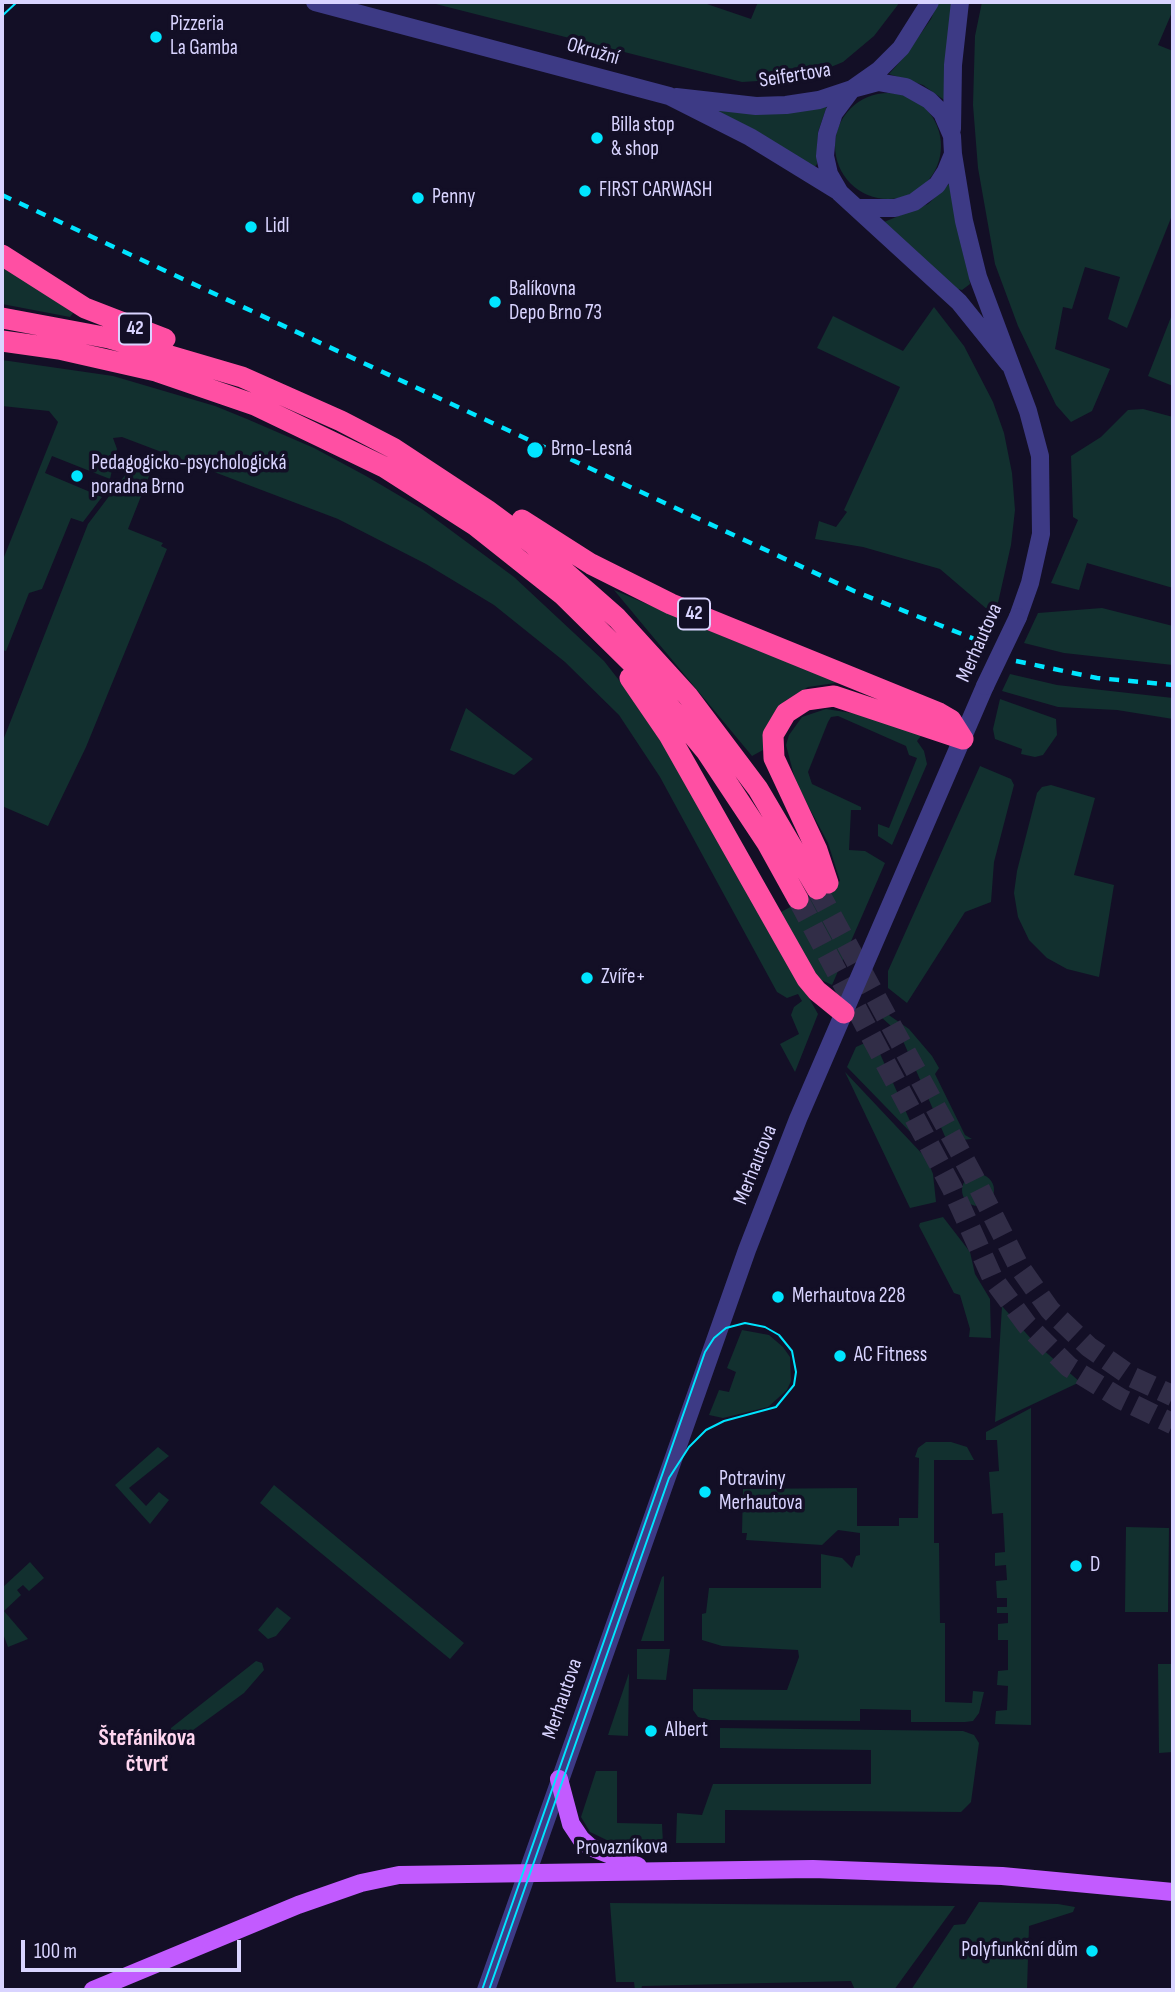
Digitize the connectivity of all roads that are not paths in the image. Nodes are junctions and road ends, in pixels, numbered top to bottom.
1 (315, 2) edge
2 (930, 2) edge
3 (960, 2) edge
4 (852, 89) junction
5 (669, 96) junction
6 (952, 145) junction
7 (840, 192) junction
8 (859, 208) junction
9 (2, 255) edge
10 (2, 318) edge
11 (2, 341) edge
12 (1009, 364) junction
13 (274, 390) junction
14 (430, 471) junction
15 (563, 595) junction
16 (963, 739) junction
17 (814, 890) junction
18 (844, 1013) junction
19 (559, 1779) junction
20 (652, 1871) junction
21 (526, 1874) junction
22 (1173, 1892) edge
23 (93, 1990) edge
24 (486, 1990) edge

1 - 5 street, Okružní
2 - 4 street, Seifertova
3 - 6 street
4 - 5 street, Seifertova
4 - 6 street
4 - 7 street
5 - 7 street, Okružní
6 - 8 street
6 - 12 street, Merhautova
7 - 8 street
8 - 12 street, Merhautova
9 - 13 highway, 42
10 - 13 highway, 42
11 - 15 highway, 42
12 - 16 street, Merhautova, bridge
13 - 14 highway, 42
14 - 16 highway, 42
14 - 17 highway, 42
15 - 17 highway, 42
15 - 18 highway, 42
16 - 17 highway
16 - 18 street, Merhautova
18 - 19 street, Merhautova
19 - 20 main road
19 - 21 street, Merhautova
20 - 21 main road, Provazníkova
20 - 22 main road, Provazníkova
21 - 23 main road, Provazníkova
21 - 24 street, Merhautova

